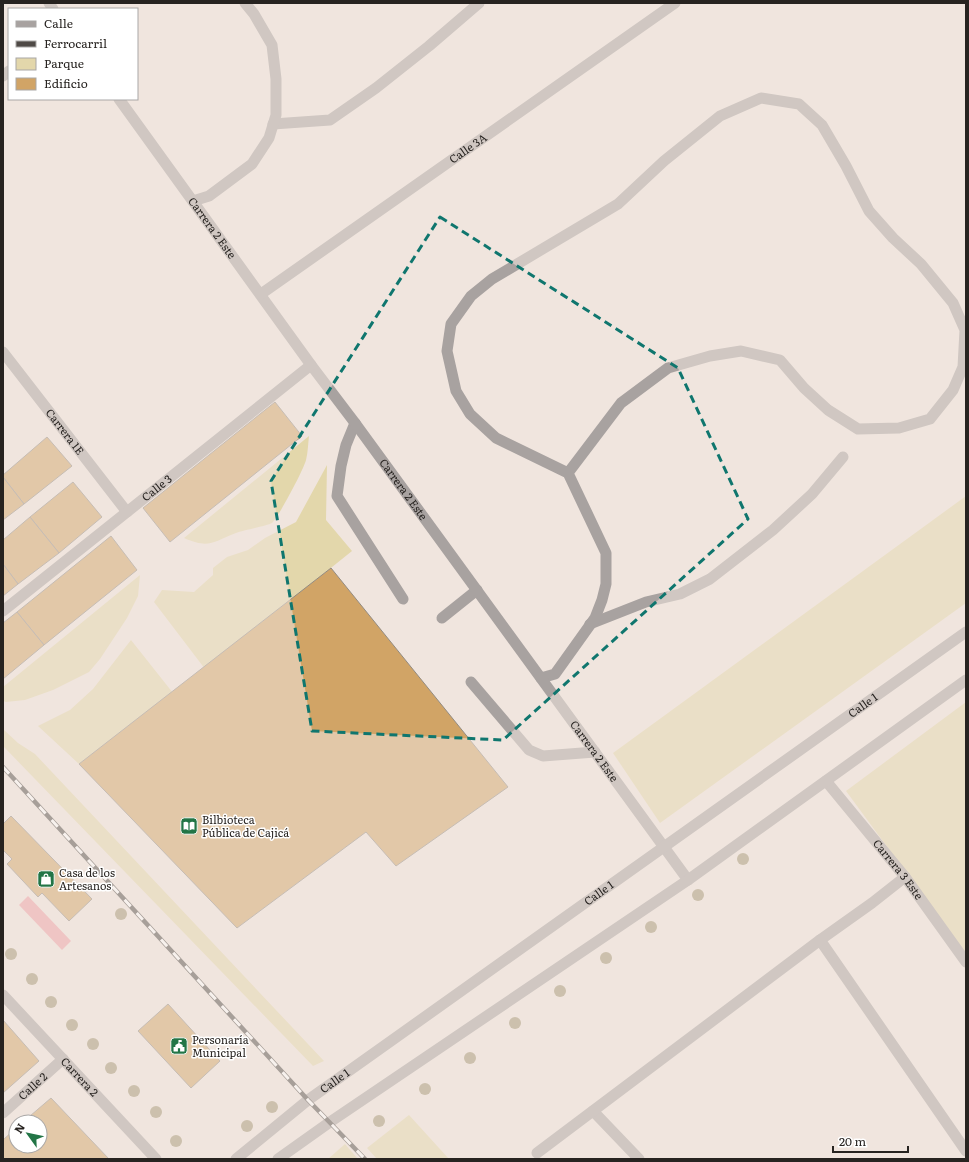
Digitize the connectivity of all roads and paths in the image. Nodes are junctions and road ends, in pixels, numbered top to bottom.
1 (245, 3) edge
2 (479, 3) edge
3 (675, 3) edge
4 (120, 100) edge
5 (274, 124) junction
6 (193, 201) junction
7 (261, 294) junction
8 (3, 352) edge
9 (311, 365) junction
10 (355, 424) junction
11 (843, 457) dead end
12 (568, 473) junction
13 (126, 512) junction
14 (477, 590) junction
15 (404, 599) dead end
16 (3, 611) edge
17 (442, 618) dead end
18 (590, 624) junction
19 (966, 632) edge
20 (541, 678) junction
21 (966, 680) edge
22 (471, 682) dead end
23 (595, 752) junction
24 (826, 781) junction
25 (664, 848) junction
26 (905, 877) junction
27 (688, 880) junction
28 (820, 940) junction
29 (966, 962) edge
30 (3, 995) edge
31 (63, 1059) junction
32 (593, 1111) junction
33 (3, 1113) edge
34 (966, 1151) edge
35 (537, 1153) dead end
36 (156, 1159) edge
37 (236, 1159) edge
38 (278, 1159) edge
39 (639, 1159) edge

1 - 5 street
2 - 5 street
3 - 7 street, Calle 3A
4 - 6 street, Carrera 2 Este
5 - 6 street
6 - 7 street, Carrera 2 Este
7 - 9 street, Carrera 2 Este
8 - 13 street, Carrera 1E
9 - 10 street, Carrera 2 Este
9 - 13 street, Calle 3
10 - 14 street, Carrera 2 Este
10 - 15 street
11 - 18 street
12 - 12 street
12 - 18 street
13 - 16 street, Calle 3
14 - 17 street
14 - 20 street, Carrera 2 Este
18 - 20 street
19 - 25 street, Calle 1
20 - 23 street, Carrera 2 Este
21 - 24 street
22 - 23 street
23 - 25 street, Carrera 2 Este
24 - 26 street, Carrera 3 Este
24 - 27 street
25 - 27 street, Carrera 2 Este
25 - 37 street, Calle 1
26 - 28 street
26 - 29 street, Carrera 3 Este
27 - 38 street
28 - 32 street
28 - 34 street
30 - 31 street, Carrera 2
31 - 33 street, Calle 2
31 - 36 street, Carrera 2
32 - 35 street
32 - 39 street

